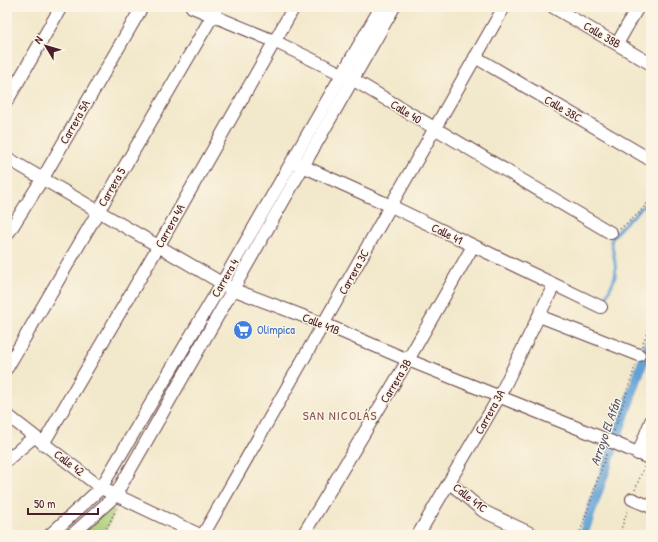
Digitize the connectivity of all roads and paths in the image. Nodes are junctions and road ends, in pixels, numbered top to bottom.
1 (61, 7) edge
2 (142, 7) edge
3 (192, 7) edge
4 (294, 7) edge
5 (381, 7) edge
6 (394, 7) edge
7 (504, 7) edge
8 (553, 7) edge
9 (638, 7) edge
10 (215, 11) edge
11 (274, 41) junction
12 (617, 44) junction
13 (476, 57) junction
14 (651, 64) edge
15 (347, 77) junction
16 (7, 101) edge
17 (435, 129) junction
18 (7, 158) edge
19 (651, 160) edge
20 (298, 164) junction
21 (43, 178) junction
22 (651, 199) edge
23 (391, 206) junction
24 (98, 212) junction
25 (615, 232) joint
26 (7, 235) edge
27 (472, 246) junction
28 (158, 247) junction
29 (554, 285) junction
30 (227, 286) junction
31 (601, 307) dead end
32 (539, 316) junction
33 (651, 321) edge
34 (324, 324) junction
35 (639, 355) junction
36 (408, 360) junction
37 (7, 368) edge
38 (499, 397) junction
39 (7, 415) edge
40 (651, 421) edge
41 (38, 441) junction
42 (610, 441) junction
43 (638, 454) junction
44 (7, 460) edge
45 (651, 460) edge
46 (450, 482) junction
47 (101, 488) junction
48 (118, 497) junction
49 (632, 499) dead end
50 (651, 507) edge
51 (527, 534) edge
52 (50, 535) edge
53 (72, 535) edge
54 (103, 535) edge
55 (202, 535) edge
56 (303, 535) edge
57 (418, 535) edge
58 (579, 535) edge

1 - 16 street
2 - 21 street, Carrera 5A
3 - 10 street, Calle 40
4 - 11 street, Carrera 4A
5 - 15 street, Carrera 4
6 - 15 street, Carrera 4
7 - 13 street, Carrera 3C
8 - 12 street, Calle 38B
9 - 12 street
10 - 11 street, Calle 40
10 - 24 street, Carrera 5
11 - 15 street, Calle 40
11 - 28 street, Carrera 4A
12 - 14 street, Calle 38B
13 - 17 street, Carrera 3C
13 - 19 street, Calle 38C
15 - 17 street, Calle 40
15 - 20 street, Carrera 4
17 - 23 street, Carrera 3C
17 - 25 street, Calle 40
18 - 21 street, Calle 41B
20 - 23 street, Calle 41
20 - 30 street, Carrera 4
21 - 24 street, Calle 41B
21 - 26 street, Carrera 5A
22 - 25 path
23 - 27 street, Calle 41
23 - 34 street, Carrera 3C
24 - 28 street, Calle 41B
24 - 37 street, Carrera 5
27 - 29 street, Calle 41
27 - 36 street, Carrera 3B
28 - 30 street, Calle 41B
28 - 41 street, Carrera 4A
29 - 31 street, Calle 41
29 - 32 street, Carrera 3A
30 - 34 street, Calle 41B
30 - 47 street, Carrera 4
30 - 48 street, Carrera 4
32 - 35 street
32 - 38 street, Carrera 3A
33 - 35 path
34 - 36 street, Calle 41B
34 - 55 street, Carrera 3C
35 - 42 path
36 - 38 street, Calle 41B
36 - 56 street, Carrera 3B
38 - 42 street, Calle 41B
38 - 46 street, Carrera 3A
39 - 41 street, Calle 42
40 - 43 street
41 - 44 street, Carrera 4A
41 - 47 street, Calle 42
42 - 43 street, Calle 41B
42 - 58 path
43 - 45 street, Calle 41B
46 - 51 street, Calle 41C
46 - 57 street, Carrera 3A
47 - 48 street, Calle 42
47 - 52 street, Carrera 4
48 - 53 street, Carrera 4
48 - 54 path
48 - 55 street, Calle 42
49 - 50 street

